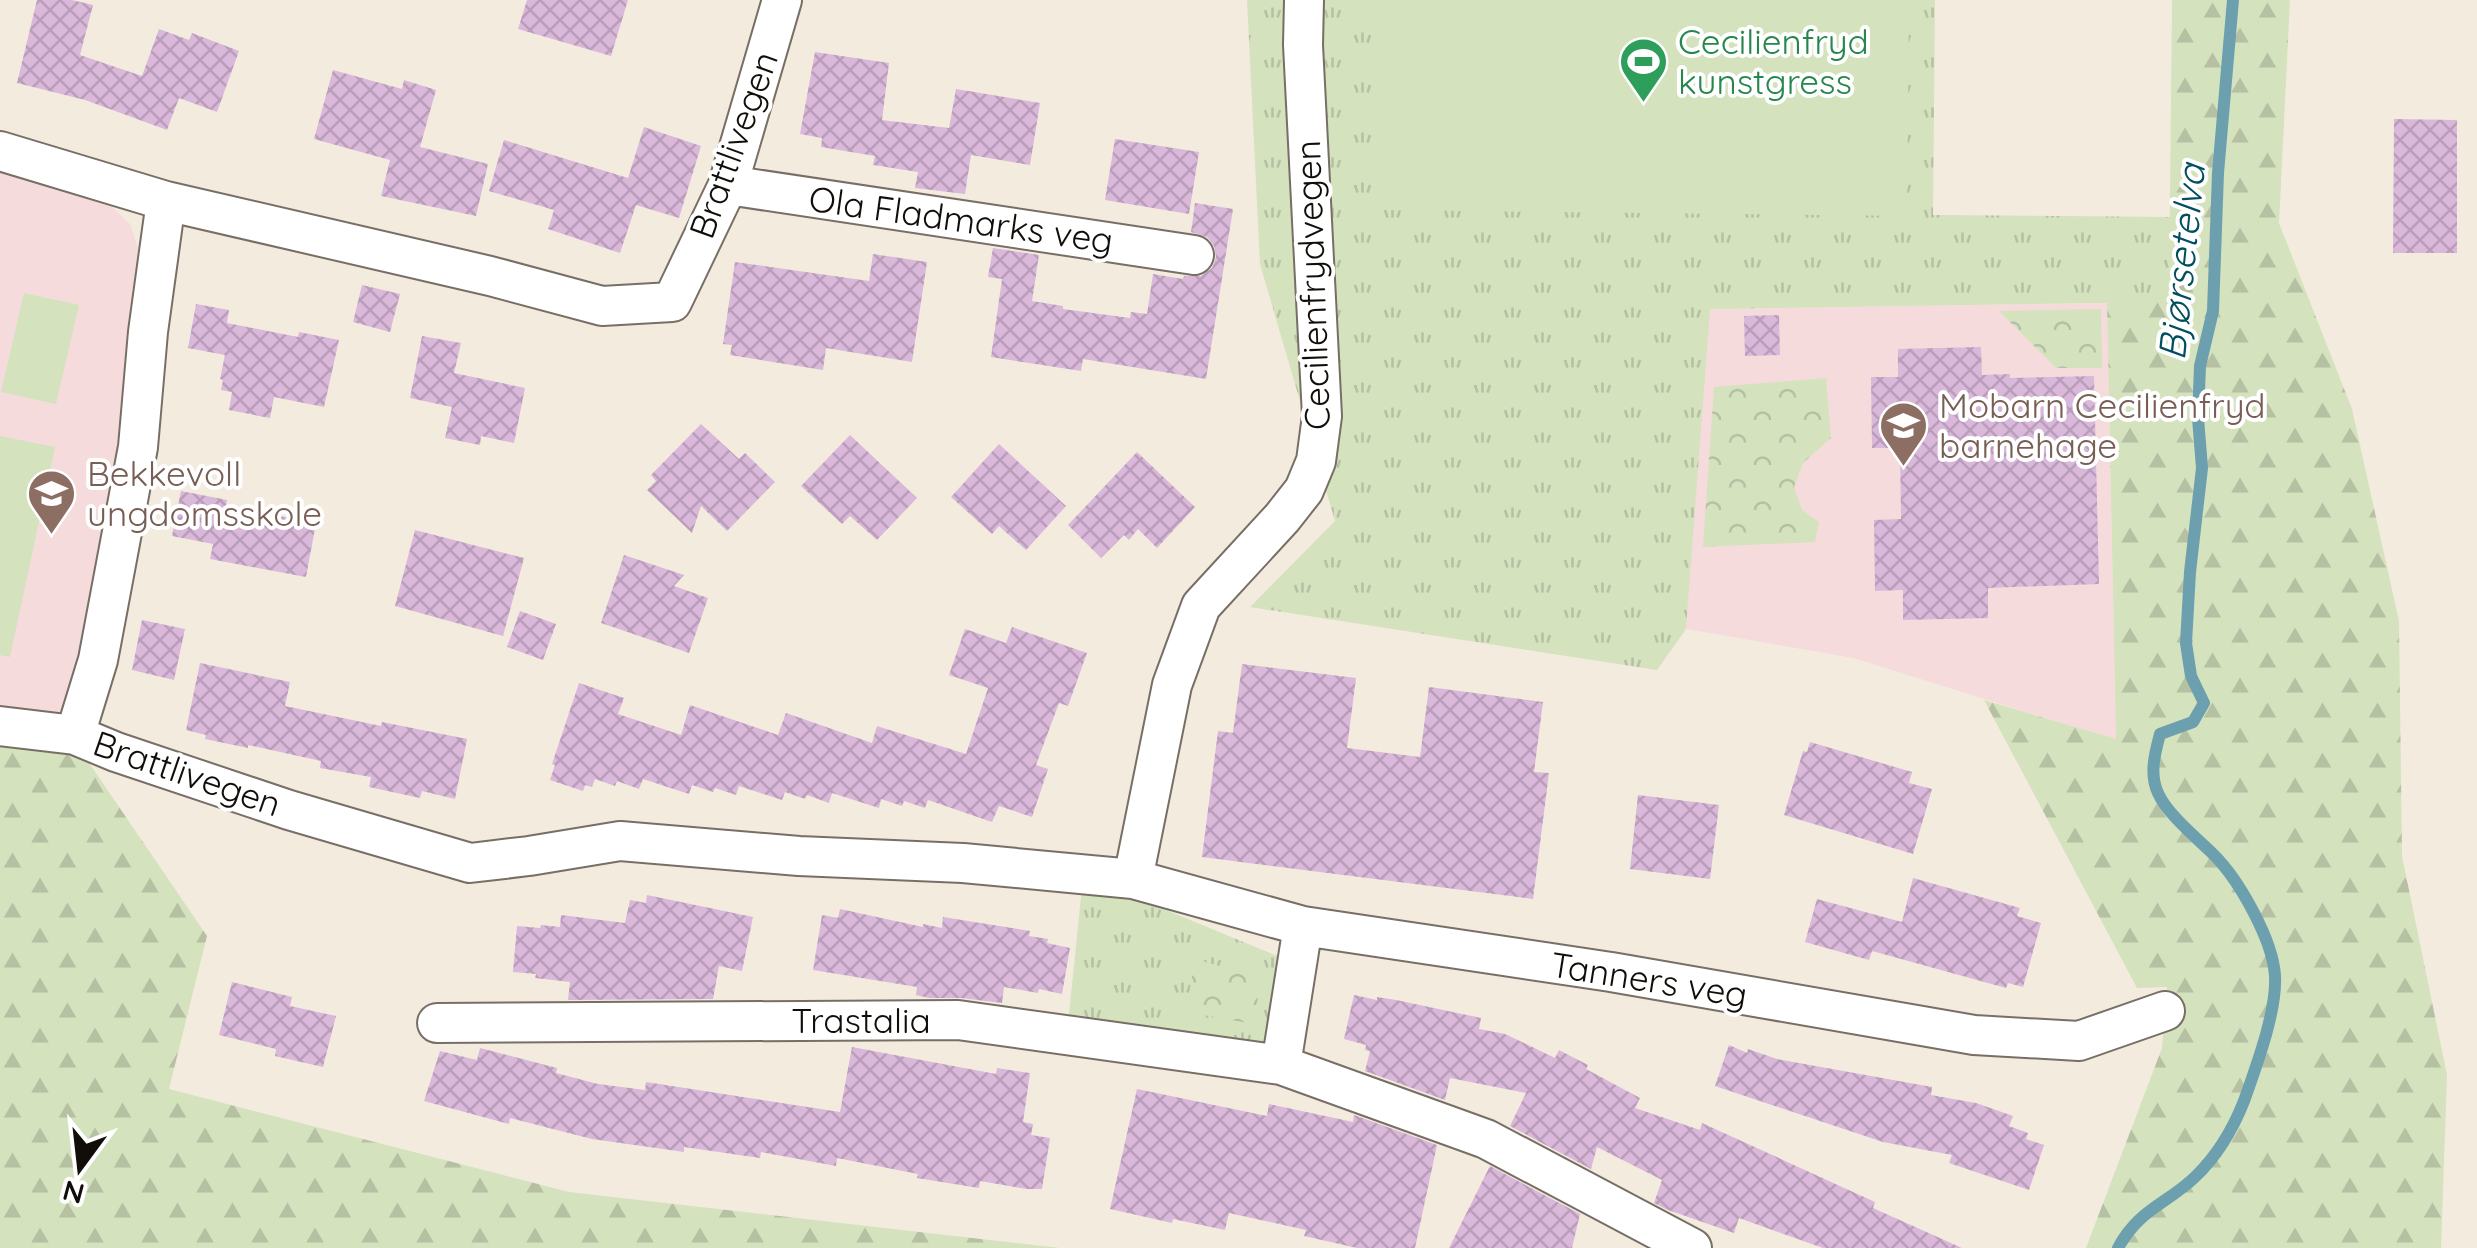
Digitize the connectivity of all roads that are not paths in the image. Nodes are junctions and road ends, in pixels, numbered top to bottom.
1 (782, 0) edge
2 (1304, 0) edge
3 (0, 150) edge
4 (728, 186) junction
5 (166, 201) junction
6 (1194, 255) dead end
7 (0, 726) edge
8 (75, 735) junction
9 (1133, 879) junction
10 (1304, 926) junction
11 (2165, 1012) dead end
12 (437, 1023) dead end
13 (1281, 1065) junction
14 (1692, 1248) edge

1 - 4 street, Brattlivegen
2 - 9 street, Cecilienfrydvegen
3 - 5 street
4 - 5 street, Brattlivegen
4 - 6 street, Ola Fladmarks veg
5 - 8 street, Brattlivegen
7 - 8 street
8 - 9 street, Brattlivegen
9 - 10 street, Tanners veg
10 - 11 street, Tanners veg
10 - 13 street
12 - 13 street, Trastalia
13 - 14 street, Trastalia

